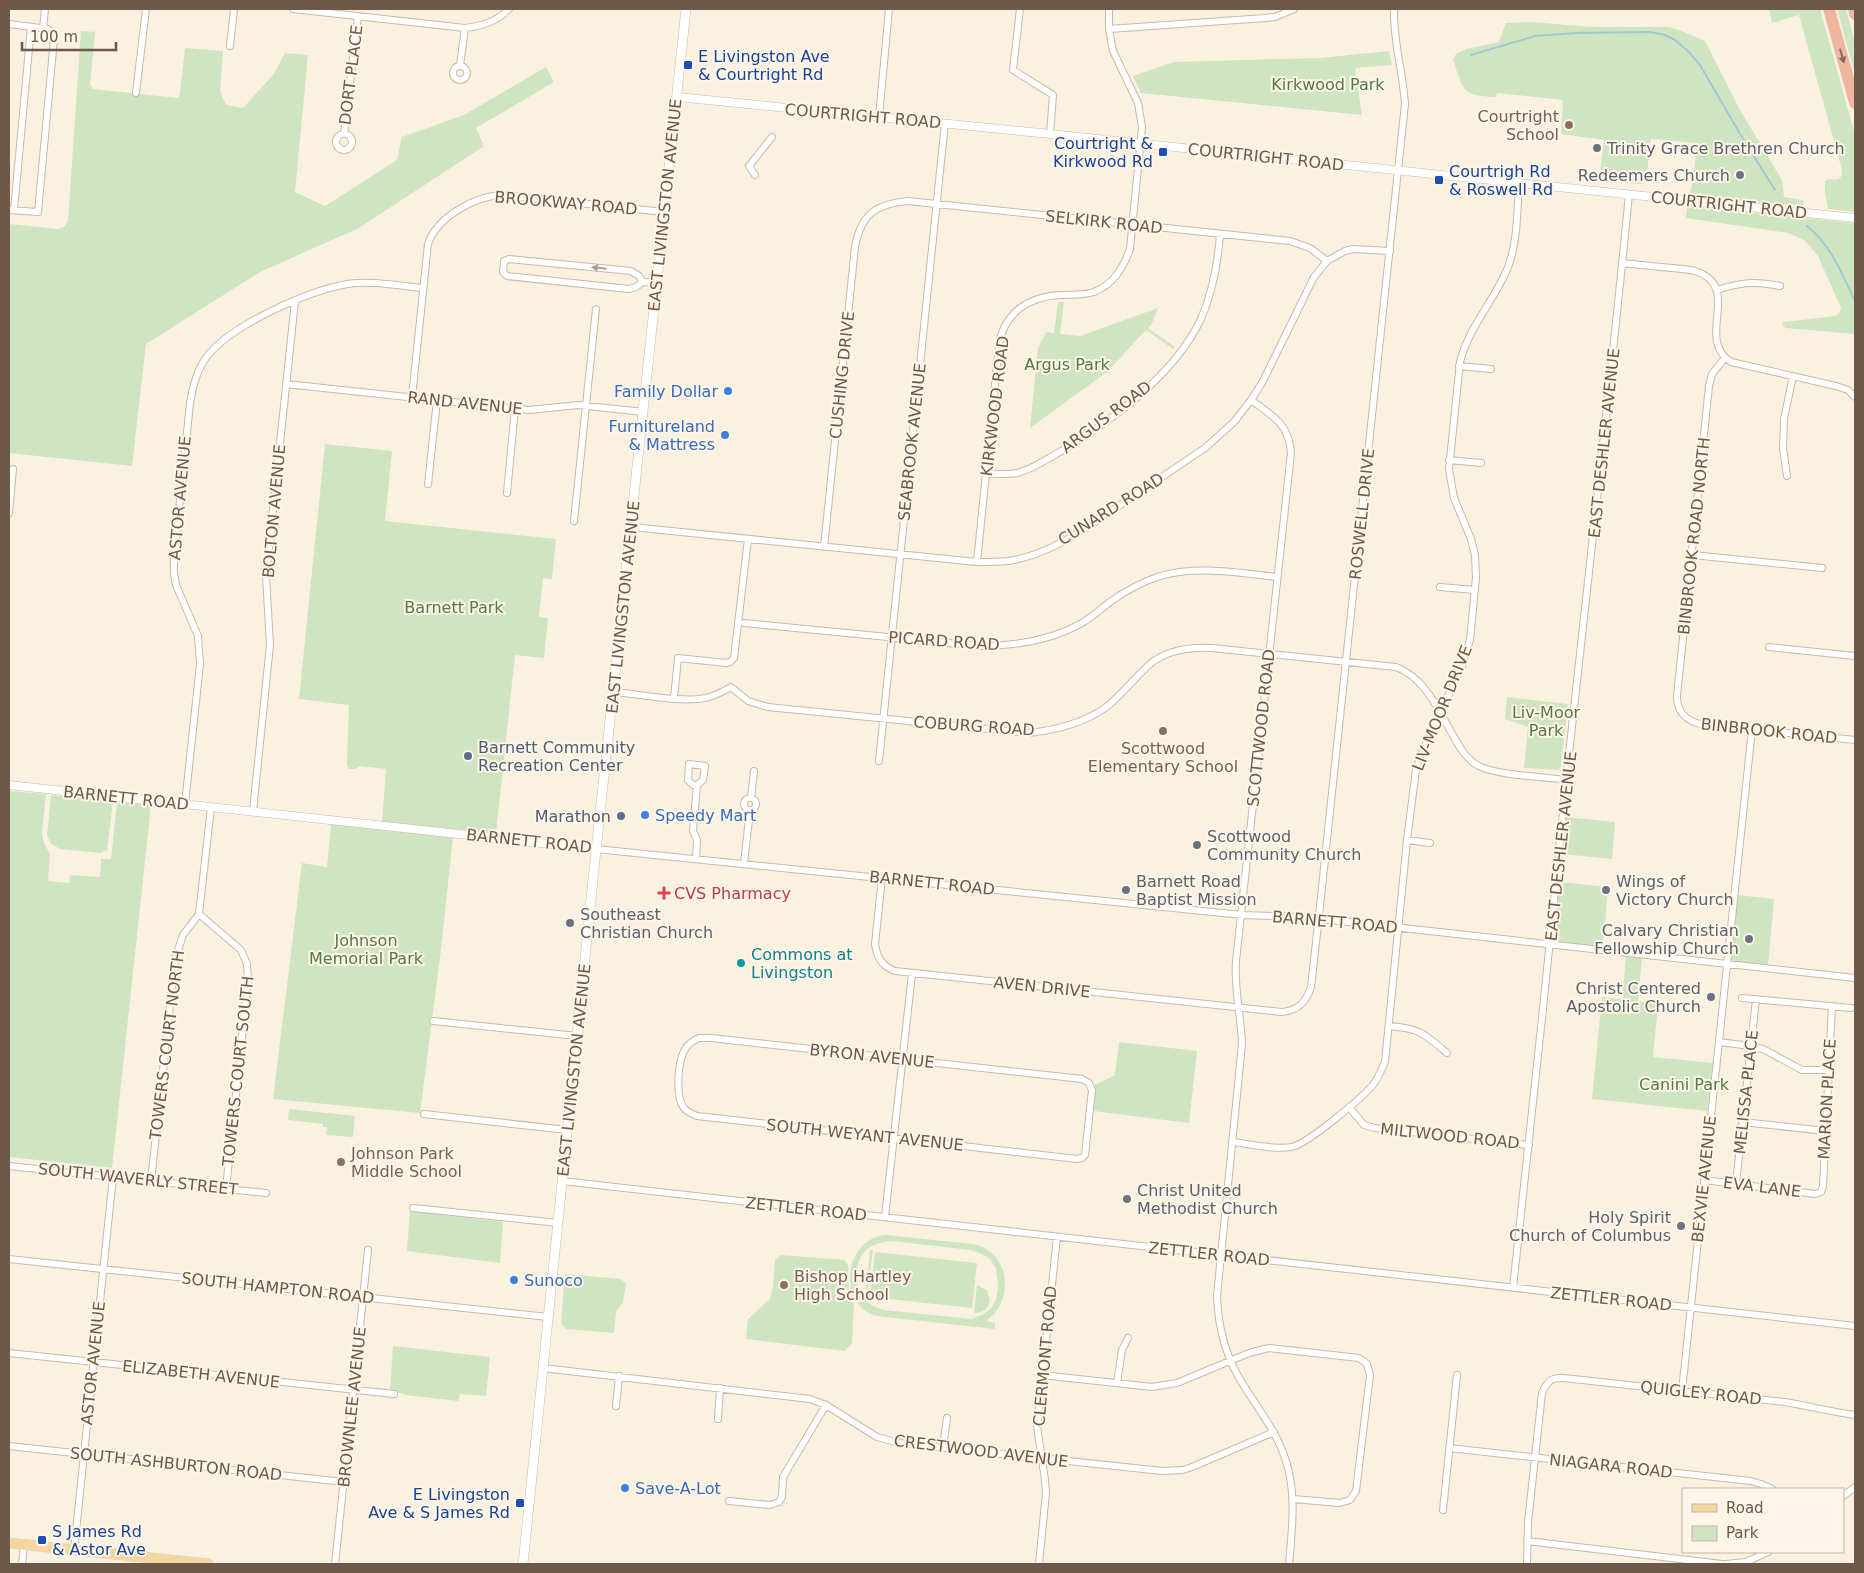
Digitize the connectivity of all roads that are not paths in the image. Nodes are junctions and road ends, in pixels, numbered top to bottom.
1 (45, 9) edge
2 (146, 9) edge
3 (234, 9) edge
4 (292, 9) edge
5 (509, 9) edge
6 (686, 9) edge
7 (889, 9) edge
8 (1020, 9) edge
9 (1109, 9) edge
10 (1294, 9) edge
11 (1394, 9) edge
12 (1829, 9) edge
13 (1854, 9) edge
14 (1855, 14) edge
15 (358, 16) junction
16 (9, 24) edge
17 (31, 27) junction
18 (464, 28) junction
19 (43, 29) junction
20 (1109, 29) junction
21 (230, 46) dead end
22 (460, 66) dead end
23 (136, 93) dead end
24 (677, 97) junction
25 (1855, 103) edge
26 (880, 117) junction
27 (945, 124) junction
28 (344, 134) dead end
29 (1050, 134) junction
30 (772, 137) dead end
31 (1141, 144) junction
32 (1398, 170) junction
33 (755, 175) dead end
34 (1519, 183) junction
35 (1629, 194) junction
36 (937, 204) junction
37 (876, 209) joint
38 (11, 210) edge
39 (664, 212) junction
40 (1855, 218) edge
41 (1133, 224) junction
42 (1220, 234) junction
43 (1390, 251) junction
44 (1327, 261) junction
45 (1622, 263) junction
46 (643, 282) junction
47 (657, 284) junction
48 (1780, 286) dead end
49 (423, 288) junction
50 (1717, 290) junction
51 (295, 302) junction
52 (596, 309) dead end
53 (1725, 358) junction
54 (1459, 366) junction
55 (1492, 369) dead end
56 (1793, 376) junction
57 (286, 384) junction
58 (412, 397) junction
59 (1855, 397) edge
60 (437, 400) junction
61 (1252, 400) junction
62 (586, 405) junction
63 (515, 408) junction
64 (644, 412) junction
65 (1449, 460) junction
66 (1482, 463) dead end
67 (13, 469) dead end
68 (986, 473) junction
69 (1787, 476) dead end
70 (428, 484) dead end
71 (507, 493) dead end
72 (9, 513) edge
73 (574, 521) dead end
74 (632, 527) junction
75 (748, 539) junction
76 (824, 547) junction
77 (1692, 554) junction
78 (900, 555) junction
79 (977, 562) junction
80 (1822, 568) dead end
81 (1277, 577) junction
82 (1440, 587) dead end
83 (1475, 590) junction
84 (744, 622) dead end
85 (892, 637) junction
86 (1769, 647) dead end
87 (1269, 654) junction
88 (1855, 656) edge
89 (1346, 662) junction
90 (614, 692) junction
91 (674, 698) junction
92 (1440, 714) junction
93 (1684, 717) joint
94 (883, 719) junction
95 (1752, 730) junction
96 (1855, 740) edge
97 (879, 761) dead end
98 (754, 771) dead end
99 (1567, 780) junction
100 (9, 785) edge
101 (697, 785) dead end
102 (185, 804) junction
103 (211, 807) junction
104 (253, 811) junction
105 (1407, 840) junction
106 (1430, 843) dead end
107 (596, 849) junction
108 (696, 859) junction
109 (744, 864) junction
110 (882, 878) junction
111 (199, 914) junction
112 (1242, 914) junction
113 (1318, 919) junction
114 (1398, 928) junction
115 (1551, 944) junction
116 (1727, 963) junction
117 (912, 974) junction
118 (1855, 978) edge
119 (1742, 998) dead end
120 (1756, 999) junction
121 (1832, 1006) junction
122 (1239, 1007) junction
123 (1851, 1008) dead end
124 (1292, 1010) joint
125 (433, 1021) dead end
126 (1389, 1026) junction
127 (577, 1036) junction
128 (1719, 1042) junction
129 (1750, 1046) junction
130 (1447, 1053) dead end
131 (903, 1059) junction
132 (1828, 1070) junction
133 (680, 1075) joint
134 (1348, 1107) junction
135 (424, 1114) dead end
136 (1742, 1122) junction
137 (568, 1130) junction
138 (1826, 1131) junction
139 (894, 1139) junction
140 (1233, 1142) junction
141 (1529, 1145) junction
142 (1082, 1158) joint
143 (9, 1166) edge
144 (113, 1177) junction
145 (1704, 1180) junction
146 (151, 1181) junction
147 (562, 1181) junction
148 (1736, 1184) junction
149 (226, 1189) junction
150 (1820, 1192) joint
151 (266, 1193) dead end
152 (413, 1208) dead end
153 (885, 1218) junction
154 (558, 1223) junction
155 (1057, 1237) junction
156 (368, 1250) dead end
157 (1221, 1256) junction
158 (9, 1259) edge
159 (103, 1269) junction
160 (1513, 1288) junction
161 (363, 1297) junction
162 (1691, 1308) junction
163 (548, 1317) junction
164 (1855, 1326) edge
165 (1128, 1338) dead end
166 (9, 1353) edge
167 (1231, 1360) junction
168 (93, 1362) junction
169 (543, 1368) junction
170 (1042, 1375) junction
171 (1457, 1375) dead end
172 (620, 1376) junction
173 (1117, 1383) junction
174 (720, 1388) junction
175 (353, 1390) junction
176 (1682, 1391) junction
177 (394, 1394) dead end
178 (826, 1405) junction
179 (616, 1406) dead end
180 (1855, 1415) edge
181 (946, 1418) dead end
182 (718, 1419) dead end
183 (1274, 1432) junction
184 (9, 1446) edge
185 (943, 1447) junction
186 (1449, 1448) junction
187 (84, 1454) junction
188 (1042, 1458) junction
189 (1535, 1458) junction
190 (344, 1482) junction
191 (1855, 1487) edge
192 (1770, 1488) edge
193 (1844, 1495) edge
194 (1293, 1499) junction
195 (729, 1501) dead end
196 (1443, 1510) dead end
197 (1526, 1541) junction
198 (9, 1543) edge
199 (24, 1544) junction
200 (74, 1550) junction
201 (1766, 1553) edge
202 (22, 1564) edge
203 (208, 1564) edge
204 (336, 1564) edge
205 (523, 1564) edge
206 (1038, 1564) edge
207 (1289, 1564) edge
208 (1527, 1564) edge
209 (1724, 1564) edge

1 - 19 street
2 - 23 street
3 - 21 street
4 - 15 street
5 - 18 street
6 - 24 main road, EAST LIVINGSTON AVENUE
7 - 26 street
8 - 29 street
9 - 20 street, KIRKWOOD ROAD
10 - 20 street
11 - 32 street, ROSWELL DRIVE
12 -> 25 highway
13 - 14 highway
15 - 18 street
15 - 28 street, DORT PLACE
16 - 17 street
17 - 19 street
17 - 38 street
18 - 22 street
19 - 38 street
20 - 31 street, KIRKWOOD ROAD
24 - 26 street, COURTRIGHT ROAD
24 - 39 main road, EAST LIVINGSTON AVENUE
26 - 27 street, COURTRIGHT ROAD
27 - 29 street, COURTRIGHT ROAD
27 - 36 street, SEABROOK AVENUE
29 - 31 street, COURTRIGHT ROAD
30 - 33 street
31 - 32 street, COURTRIGHT ROAD
31 - 41 street, KIRKWOOD ROAD
32 - 34 street, COURTRIGHT ROAD
32 - 43 street, ROSWELL DRIVE
34 - 35 street, COURTRIGHT ROAD
34 - 54 street, LIV-MOOR DRIVE
35 - 40 street, COURTRIGHT ROAD
35 - 45 street, EAST DESHLER AVENUE
36 - 37 street, SELKIRK ROAD
36 - 41 street, SELKIRK ROAD
36 - 78 street, SEABROOK AVENUE
37 - 76 street, CUSHING DRIVE
39 - 47 main road, EAST LIVINGSTON AVENUE
39 - 49 street, BROOKWAY ROAD
41 - 42 street, SELKIRK ROAD
41 - 68 street, KIRKWOOD ROAD
42 - 44 street, SELKIRK ROAD
42 - 68 street, ARGUS ROAD
43 - 44 street, CUNARD ROAD
43 - 89 street, ROSWELL DRIVE
44 - 61 street, CUNARD ROAD
45 - 50 street
45 - 99 street, EAST DESHLER AVENUE
46 -> 46 street
46 - 47 street
47 - 64 main road, EAST LIVINGSTON AVENUE
48 - 50 street
49 - 51 street, ASTOR AVENUE
49 - 58 street
50 - 53 street
51 - 57 street, BOLTON AVENUE
51 - 102 street, ASTOR AVENUE
52 - 62 street
53 - 56 street
53 - 77 street, BINBROOK ROAD NORTH
54 - 55 street
54 - 65 street, LIV-MOOR DRIVE
56 - 59 street
56 - 69 street
57 - 58 street, RAND AVENUE
57 - 104 street, BOLTON AVENUE
58 - 60 street, RAND AVENUE
60 - 63 street, RAND AVENUE
60 - 70 street
61 - 79 street, CUNARD ROAD
61 - 81 street, SCOTTWOOD ROAD
62 - 63 street, RAND AVENUE
62 - 64 street, RAND AVENUE
62 - 73 street
63 - 71 street
64 - 74 main road, EAST LIVINGSTON AVENUE
65 - 66 street
65 - 83 street, LIV-MOOR DRIVE
67 - 72 street
68 - 79 street, KIRKWOOD ROAD
74 - 75 street, CUNARD ROAD
74 - 90 main road, EAST LIVINGSTON AVENUE
75 - 76 street, CUNARD ROAD
75 - 91 street
76 - 78 street, CUNARD ROAD
77 - 80 street
77 - 93 street, BINBROOK ROAD NORTH
78 - 79 street, CUNARD ROAD
78 - 85 street, SEABROOK AVENUE
81 - 85 street, PICARD ROAD
81 - 87 street, SCOTTWOOD ROAD
82 - 83 street
83 - 92 street, LIV-MOOR DRIVE
84 - 85 street, PICARD ROAD
85 - 94 street, SEABROOK AVENUE
86 - 88 street
87 - 89 street, COBURG ROAD
87 - 94 street, COBURG ROAD
87 - 112 street, SCOTTWOOD ROAD
89 - 92 street, COBURG ROAD
89 - 113 street, ROSWELL DRIVE
90 - 91 street, COBURG ROAD
90 - 107 main road, EAST LIVINGSTON AVENUE
91 - 94 street, COBURG ROAD
92 - 99 street, COBURG ROAD
92 - 105 street, LIV-MOOR DRIVE
93 - 95 street, BINBROOK ROAD
94 - 97 street, SEABROOK AVENUE
95 - 96 street, BINBROOK ROAD
95 - 116 street, BEXVIE AVENUE
98 - 109 street
99 - 115 street, EAST DESHLER AVENUE
100 - 102 street, BARNETT ROAD
101 - 108 street
102 - 103 street, BARNETT ROAD
103 - 104 street, BARNETT ROAD
103 - 111 street
104 - 107 street, BARNETT ROAD
105 - 106 street
105 - 114 street, LIV-MOOR DRIVE
107 - 108 street, BARNETT ROAD
107 - 127 main road, EAST LIVINGSTON AVENUE
108 - 109 street, BARNETT ROAD
109 - 110 street, BARNETT ROAD
110 - 112 street, BARNETT ROAD
110 - 117 street, AVEN DRIVE
111 - 146 street, TOWERS COURT NORTH
111 - 149 street, TOWERS COURT SOUTH
112 - 113 street, BARNETT ROAD
112 - 122 street, SCOTTWOOD ROAD
113 - 114 street, BARNETT ROAD
113 - 124 street, ROSWELL DRIVE
114 - 115 street, BARNETT ROAD
114 - 126 street, LIV-MOOR DRIVE
115 - 116 street, BARNETT ROAD
115 - 141 street, EAST DESHLER AVENUE
116 - 118 street, BARNETT ROAD
116 - 128 street, BEXVIE AVENUE
117 - 122 street, AVEN DRIVE
117 - 131 street
119 - 120 street
120 - 121 street
120 - 129 street, MELISSA PLACE
121 - 123 street
121 - 132 street, MARION PLACE
122 - 124 street, AVEN DRIVE
122 - 140 street, SCOTTWOOD ROAD
125 - 127 street
126 - 130 street
126 - 134 street, LIV-MOOR DRIVE
127 - 137 main road, EAST LIVINGSTON AVENUE
128 - 129 street
128 - 145 street, BEXVIE AVENUE
129 - 132 street
129 - 136 street, MELISSA PLACE
131 - 133 street, BYRON AVENUE
131 - 139 street
131 - 142 street, BYRON AVENUE
132 - 138 street, MARION PLACE
133 - 139 street, SOUTH WEYANT AVENUE
134 - 140 street, LIV-MOOR DRIVE
134 - 141 street, MILTWOOD ROAD
135 - 137 street
136 - 138 street
136 - 148 street, MELISSA PLACE
137 - 147 main road, EAST LIVINGSTON AVENUE
138 - 150 street, MARION PLACE
139 - 142 street, SOUTH WEYANT AVENUE
139 - 153 street
140 - 157 street, SCOTTWOOD ROAD
141 - 160 street, EAST DESHLER AVENUE
143 - 144 street, SOUTH WAVERLY STREET
144 - 146 street, SOUTH WAVERLY STREET
144 - 159 street, ASTOR AVENUE
145 - 148 street, EVA LANE
145 - 162 street, BEXVIE AVENUE
146 - 149 street, SOUTH WAVERLY STREET
147 - 153 street, ZETTLER ROAD
147 - 154 main road, EAST LIVINGSTON AVENUE
148 - 150 street, EVA LANE
149 - 151 street, SOUTH WAVERLY STREET
152 - 154 street
153 - 155 street, ZETTLER ROAD
154 - 163 main road, EAST LIVINGSTON AVENUE
155 - 157 street, ZETTLER ROAD
155 - 170 street, CLERMONT ROAD
156 - 161 street, BROWNLEE AVENUE
157 - 160 street, ZETTLER ROAD
157 - 167 street, SCOTTWOOD ROAD
158 - 159 street, SOUTH HAMPTON ROAD
159 - 161 street, SOUTH HAMPTON ROAD
159 - 168 street, ASTOR AVENUE
160 - 162 street, ZETTLER ROAD
161 - 163 street, SOUTH HAMPTON ROAD
161 - 175 street, BROWNLEE AVENUE
162 - 164 street, ZETTLER ROAD
162 - 176 street, BEXVIE AVENUE
163 - 169 main road, EAST LIVINGSTON AVENUE
165 - 173 street
166 - 168 street, ELIZABETH AVENUE
167 - 173 street
167 - 183 street, SCOTTWOOD ROAD
167 - 194 street
168 - 175 street, ELIZABETH AVENUE
168 - 187 street, ASTOR AVENUE
169 - 172 street, CRESTWOOD AVENUE
169 - 205 main road, EAST LIVINGSTON AVENUE
170 - 173 street
170 - 188 street, CLERMONT ROAD
171 - 186 street
172 - 174 street, CRESTWOOD AVENUE
172 - 179 street
174 - 178 street, CRESTWOOD AVENUE
174 - 182 street
175 - 177 street, ELIZABETH AVENUE
175 - 190 street, BROWNLEE AVENUE
176 - 180 street, QUIGLEY ROAD
176 - 189 street, QUIGLEY ROAD
178 - 185 street, CRESTWOOD AVENUE
178 - 195 street
181 - 185 street
183 - 188 street, CRESTWOOD AVENUE
183 - 194 street, SCOTTWOOD ROAD
184 - 187 street, SOUTH ASHBURTON ROAD
185 - 188 street, CRESTWOOD AVENUE
186 - 189 street, NIAGARA ROAD
186 - 196 street
187 - 190 street, SOUTH ASHBURTON ROAD
187 - 200 street, ASTOR AVENUE
188 - 206 street, CLERMONT ROAD
189 - 192 street, NIAGARA ROAD
189 - 197 street
190 - 204 street, BROWNLEE AVENUE
191 - 193 street
194 - 207 street, SCOTTWOOD ROAD
197 - 208 street
197 - 209 street
198 - 199 main road
199 - 200 main road
199 - 202 street
200 - 203 main road
201 - 209 street

